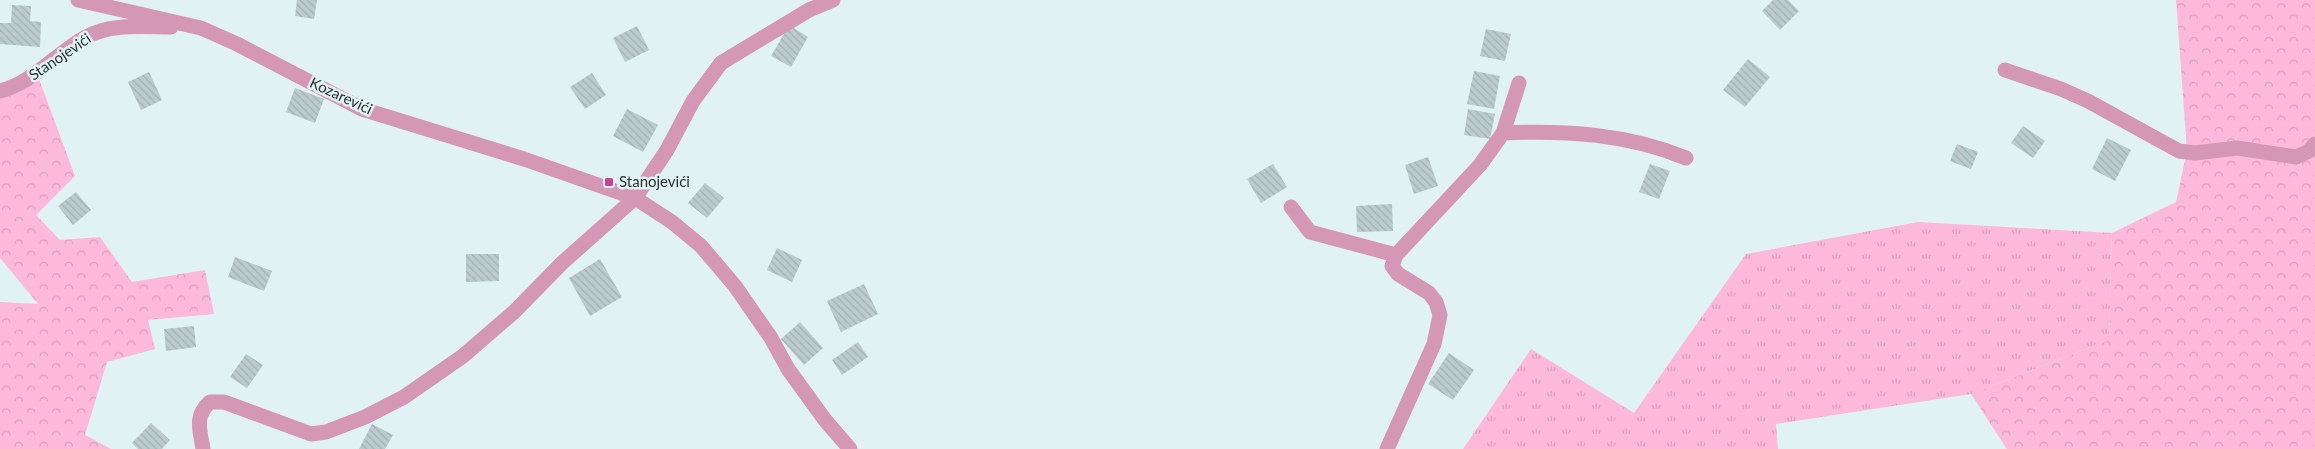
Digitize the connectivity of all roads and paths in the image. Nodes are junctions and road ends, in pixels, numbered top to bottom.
1 (78, 0) edge
2 (833, 0) edge
3 (180, 22) junction
4 (2005, 70) dead end
5 (1520, 84) dead end
6 (0, 91) edge
7 (1503, 133) junction
8 (2315, 144) edge
9 (1686, 158) dead end
10 (635, 198) junction
11 (1291, 207) dead end
12 (1396, 255) junction
13 (203, 449) edge
14 (850, 449) edge
15 (1388, 449) edge

1 - 3 street, Kozarevići
2 - 10 street
3 - 6 street, Stanojevići
3 - 10 street, Kozarevići
4 - 8 street
5 - 7 street
7 - 9 street
7 - 12 street
10 - 13 street
10 - 14 street
11 - 12 street
12 - 15 street

